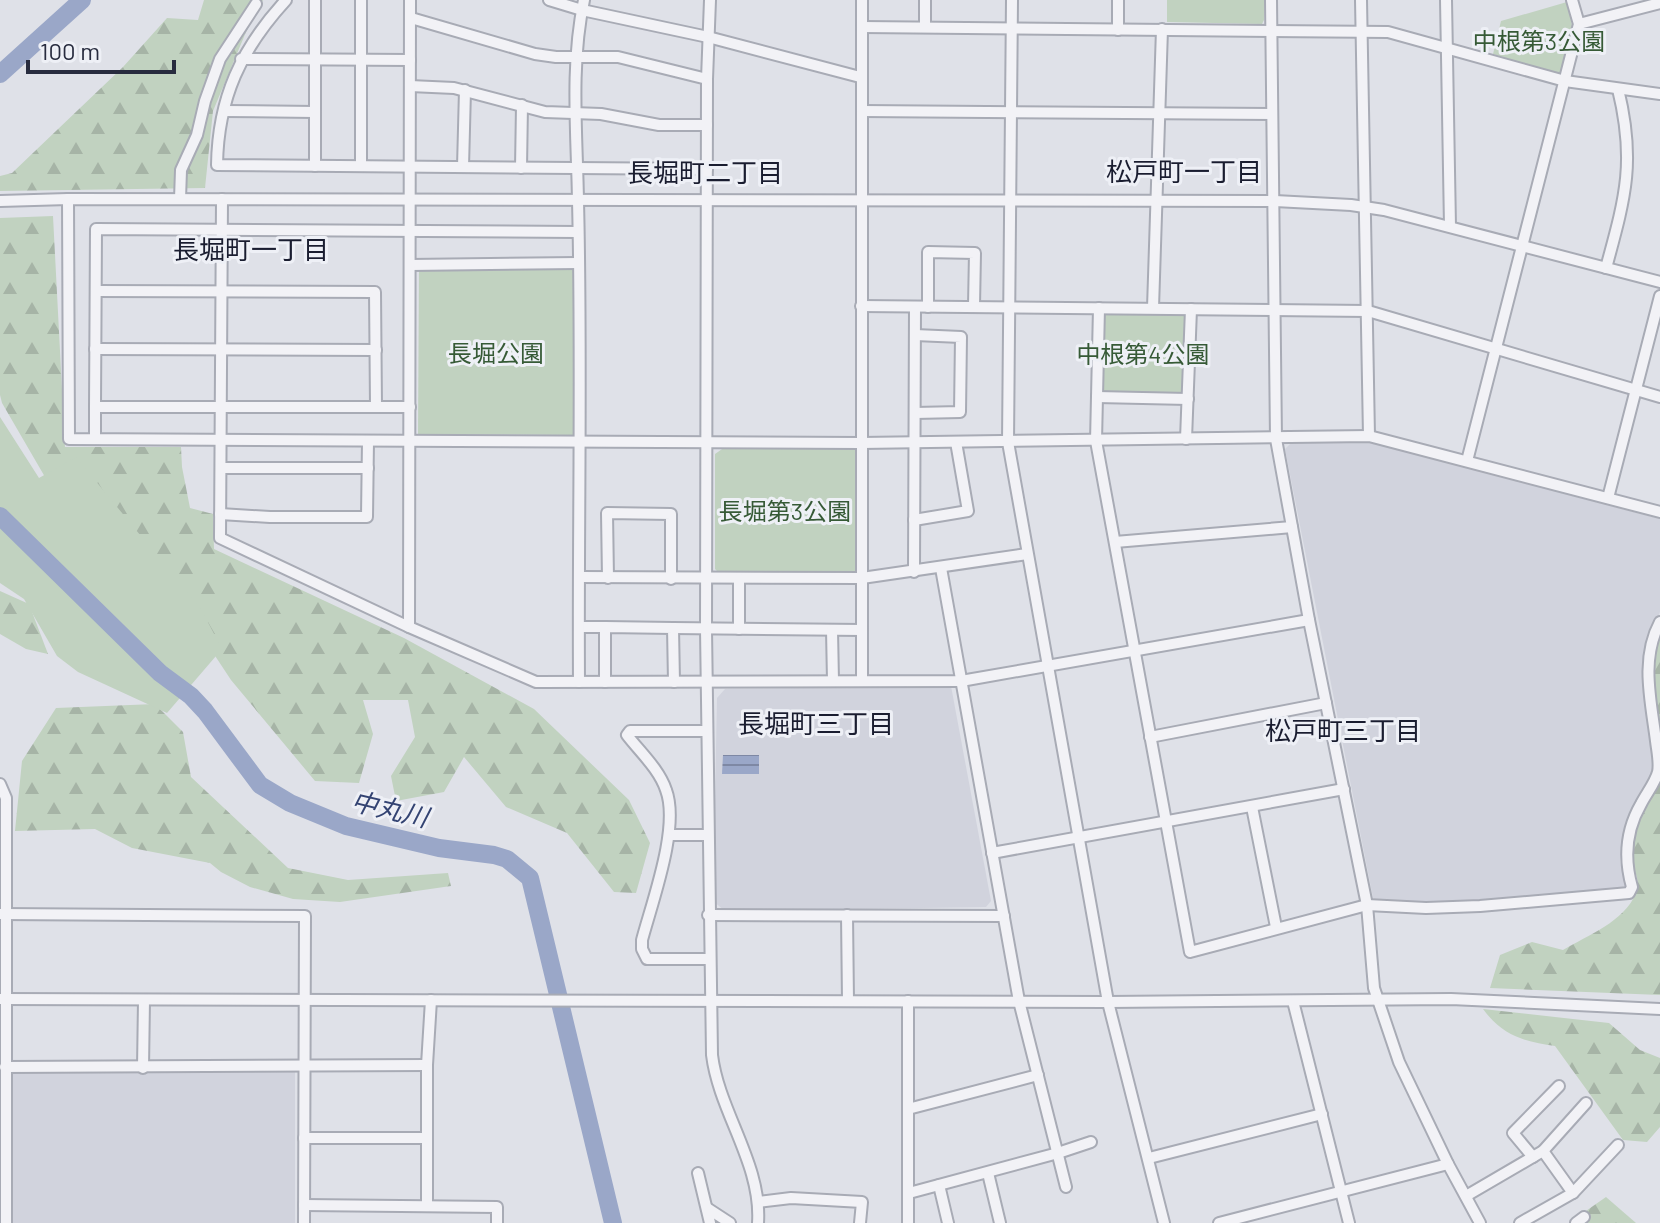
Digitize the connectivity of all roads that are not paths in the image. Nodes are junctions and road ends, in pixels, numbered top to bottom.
1 (286, 0) edge
2 (315, 0) edge
3 (361, 0) edge
4 (410, 0) edge
5 (549, 0) edge
6 (710, 0) edge
7 (862, 0) edge
8 (925, 0) edge
9 (1012, 0) edge
10 (1118, 0) edge
11 (1271, 0) edge
12 (1361, 0) edge
13 (1446, 0) edge
14 (1572, 0) edge
15 (1660, 3) edge
16 (256, 4) dead end
17 (583, 5) edge
18 (411, 18) junction
19 (1579, 24) junction
20 (862, 27) junction
21 (925, 27) junction
22 (1012, 29) junction
23 (1162, 29) junction
24 (1271, 29) junction
25 (1118, 30) junction
26 (1362, 31) junction
27 (708, 37) junction
28 (1447, 48) junction
29 (577, 57) junction
30 (241, 59) junction
31 (315, 60) junction
32 (361, 60) junction
33 (410, 60) junction
34 (860, 77) junction
35 (707, 79) junction
36 (1565, 81) junction
37 (410, 86) junction
38 (1618, 89) junction
39 (465, 90) junction
40 (1660, 94) edge
41 (522, 105) junction
42 (224, 111) junction
43 (862, 111) junction
44 (315, 112) junction
45 (1159, 112) junction
46 (574, 113) junction
47 (1010, 113) junction
48 (1272, 114) junction
49 (707, 125) junction
50 (315, 166) junction
51 (361, 166) junction
52 (410, 166) junction
53 (463, 167) junction
54 (521, 168) junction
55 (576, 168) junction
56 (707, 169) junction
57 (68, 199) junction
58 (180, 199) junction
59 (222, 199) junction
60 (409, 200) junction
61 (578, 200) junction
62 (708, 200) junction
63 (862, 200) junction
64 (1010, 200) junction
65 (0, 201) edge
66 (1158, 201) junction
67 (1275, 201) junction
68 (1366, 207) junction
69 (1450, 226) junction
70 (221, 232) junction
71 (578, 232) junction
72 (410, 233) junction
73 (1523, 246) junction
74 (578, 263) junction
75 (410, 265) junction
76 (1606, 268) junction
77 (1660, 282) edge
78 (96, 291) junction
79 (221, 291) junction
80 (1660, 296) edge
81 (861, 306) junction
82 (974, 306) junction
83 (1008, 306) junction
84 (915, 307) junction
85 (928, 307) junction
86 (1099, 308) junction
87 (1153, 308) junction
88 (1191, 309) junction
89 (1275, 309) junction
90 (1368, 311) junction
91 (915, 335) junction
92 (1497, 347) junction
93 (221, 348) junction
94 (95, 349) junction
95 (376, 350) junction
96 (1636, 389) junction
97 (1097, 397) junction
98 (1660, 397) edge
99 (1188, 399) junction
100 (221, 406) junction
101 (95, 407) junction
102 (376, 407) junction
103 (410, 407) junction
104 (915, 413) junction
105 (1369, 436) junction
106 (95, 439) junction
107 (1186, 439) junction
108 (1276, 439) junction
109 (221, 440) junction
110 (368, 441) junction
111 (410, 441) junction
112 (1096, 441) junction
113 (578, 442) junction
114 (707, 442) junction
115 (914, 442) junction
116 (956, 442) junction
117 (1008, 442) junction
118 (861, 443) junction
119 (1467, 461) junction
120 (221, 468) junction
121 (368, 468) junction
122 (1608, 498) junction
123 (1660, 512) edge
124 (220, 514) junction
125 (914, 520) junction
126 (1292, 527) junction
127 (1115, 542) junction
128 (1027, 554) junction
129 (941, 568) junction
130 (914, 572) junction
131 (579, 577) junction
132 (608, 578) junction
133 (862, 578) junction
134 (671, 579) junction
135 (707, 579) junction
136 (739, 579) junction
137 (1309, 620) junction
138 (1660, 622) edge
139 (409, 627) junction
140 (579, 627) junction
141 (605, 627) junction
142 (673, 628) junction
143 (706, 629) junction
144 (739, 629) junction
145 (832, 630) junction
146 (862, 630) junction
147 (1134, 650) junction
148 (1048, 667) junction
149 (833, 681) junction
150 (862, 681) junction
151 (961, 681) junction
152 (579, 682) junction
153 (605, 682) junction
154 (674, 682) junction
155 (707, 682) junction
156 (1326, 703) junction
157 (707, 731) junction
158 (1150, 737) junction
159 (0, 784) edge
160 (1344, 789) junction
161 (1252, 807) junction
162 (1166, 823) junction
163 (669, 835) junction
164 (708, 835) junction
165 (1078, 837) junction
166 (3, 851) edge
167 (992, 853) junction
168 (1367, 905) junction
169 (3, 914) edge
170 (708, 915) junction
171 (847, 915) junction
172 (1004, 916) junction
173 (1276, 927) junction
174 (709, 959) junction
175 (3, 999) edge
176 (144, 1000) junction
177 (304, 1000) junction
178 (431, 1000) junction
179 (1378, 1000) junction
180 (710, 1001) junction
181 (848, 1001) junction
182 (908, 1001) junction
183 (1019, 1001) junction
184 (1293, 1001) junction
185 (1108, 1002) junction
186 (1660, 1009) edge
187 (4, 1064) edge
188 (305, 1065) junction
189 (427, 1065) junction
190 (143, 1068) junction
191 (1038, 1075) junction
192 (1559, 1086) dead end
193 (1586, 1103) dead end
194 (908, 1109) junction
195 (1322, 1114) junction
196 (3, 1125) edge
197 (304, 1138) junction
198 (426, 1138) junction
199 (1091, 1142) dead end
200 (1618, 1145) dead end
201 (1058, 1153) junction
202 (1538, 1154) junction
203 (1149, 1158) junction
204 (1448, 1164) junction
205 (698, 1173) dead end
206 (988, 1173) junction
207 (939, 1185) junction
208 (1066, 1187) dead end
209 (1341, 1191) junction
210 (3, 1192) edge
211 (909, 1193) junction
212 (1573, 1193) junction
213 (1466, 1196) junction
214 (758, 1202) junction
215 (304, 1205) junction
216 (427, 1206) junction
217 (707, 1208) junction
218 (6, 1223) edge
219 (304, 1223) edge
220 (497, 1223) edge
221 (710, 1223) edge
222 (730, 1223) edge
223 (758, 1223) edge
224 (860, 1223) edge
225 (908, 1223) edge
226 (948, 1223) edge
227 (1000, 1223) edge
228 (1164, 1223) edge
229 (1219, 1223) edge
230 (1349, 1223) edge
231 (1480, 1223) edge
232 (1520, 1223) edge

1 - 30 street
2 - 31 street
3 - 32 street
4 - 18 street
5 - 17 street
6 - 27 street
7 - 20 street
8 - 21 street
9 - 22 street
10 - 25 street
11 - 24 street
12 - 26 street
13 - 28 street
14 - 19 street
15 - 19 street
16 - 58 street
17 - 27 street
17 - 29 street
18 - 29 street
18 - 33 street
19 - 36 street
20 - 21 street
20 - 34 street
21 - 22 street
22 - 25 street
22 - 47 street
23 - 24 street
23 - 25 street
23 - 45 street
24 - 26 street
24 - 48 street
26 - 28 street
26 - 68 street
27 - 34 street
27 - 35 street
28 - 36 street
28 - 69 street
29 - 35 street
29 - 46 street
30 - 31 street
30 - 42 street
31 - 32 street
31 - 44 street
32 - 33 street
32 - 51 street
33 - 37 street
34 - 43 street
35 - 49 street
36 - 38 street
36 - 73 street
37 - 39 street
37 - 52 street
38 - 40 street
38 - 76 street
39 - 41 street
39 - 53 street
41 - 46 street
41 - 54 street
42 - 44 street
42 - 50 street
43 - 47 street
43 - 63 street
44 - 50 street
45 - 47 street
45 - 48 street
45 - 66 street
46 - 49 street
46 - 55 street
47 - 64 street
48 - 67 street
49 - 56 street
50 - 51 street
51 - 52 street
52 - 53 street
52 - 60 street
53 - 54 street
54 - 55 street
55 - 56 street
55 - 61 street
56 - 62 street
57 - 58 street
57 - 65 street
57 - 106 street
58 - 59 street
59 - 60 street
59 - 70 street
60 - 61 street
60 - 72 street
61 - 62 street
61 - 71 street
62 - 63 street
62 - 114 street
63 - 64 street
63 - 81 street
64 - 66 street
64 - 83 street
66 - 67 street
66 - 87 street
67 - 68 street
67 - 89 street
68 - 69 street
68 - 90 street
69 - 73 street
70 - 72 street
70 - 78 street
70 - 79 street
71 - 72 street
71 - 74 street
72 - 75 street
73 - 76 street
73 - 92 street
74 - 75 street
74 - 113 street
75 - 103 street
76 - 77 street
78 - 79 street
78 - 94 street
79 - 93 street
79 - 95 street
80 - 96 street
81 - 84 street
81 - 118 street
82 - 83 street
82 - 85 street
82 - 85 street
83 - 86 street
83 - 117 street
84 - 85 street
84 - 91 street
86 - 87 street
86 - 97 street
87 - 88 street
88 - 89 street
88 - 99 street
89 - 90 street
89 - 108 street
90 - 92 street
90 - 105 street
91 - 104 street
91 - 104 street
92 - 96 street
92 - 119 street
93 - 94 street
93 - 95 street
93 - 100 street
94 - 101 street
95 - 102 street
96 - 98 street
96 - 122 street
97 - 99 street
97 - 112 street
99 - 107 street
100 - 101 street
100 - 102 street
100 - 109 street
101 - 106 street
102 - 103 street
103 - 111 street
104 - 115 street
105 - 108 street
105 - 119 street
106 - 109 street
107 - 108 street
107 - 112 street
108 - 126 street
109 - 110 street
109 - 120 street
110 - 111 street
110 - 121 street
111 - 113 street
111 - 139 street
112 - 117 street
112 - 127 street
113 - 114 street
113 - 131 street
114 - 118 street
114 - 135 street
115 - 116 street
115 - 118 street
115 - 125 street
116 - 117 street
116 - 125 street
117 - 128 street
118 - 133 street
119 - 122 street
120 - 121 street
120 - 124 street
121 - 124 street
122 - 123 street
124 - 139 street
125 - 130 street
126 - 127 street
126 - 137 street
127 - 147 street
128 - 129 street
128 - 148 street
129 - 130 street
129 - 151 street
130 - 133 street
131 - 132 street
131 - 140 street
132 - 134 street
132 - 134 street
133 - 136 street
133 - 146 street
134 - 135 street
135 - 136 street
135 - 143 street
136 - 144 street
137 - 147 street
137 - 156 street
138 - 168 street
139 - 152 street
140 - 141 street
140 - 152 street
141 - 142 street
141 - 153 street
142 - 143 street
142 - 154 street
143 - 144 street
143 - 155 street
144 - 145 street
145 - 146 street
145 - 149 street
146 - 150 street
147 - 148 street
147 - 158 street
148 - 151 street
148 - 165 street
149 - 150 street
149 - 155 street
150 - 151 street
151 - 167 street
152 - 153 street
153 - 154 street
154 - 155 street
155 - 157 street
156 - 158 street
156 - 160 street
157 - 163 street
157 - 164 street
158 - 162 street
159 - 166 street
160 - 161 street
160 - 168 street
161 - 162 street
161 - 173 street
162 - 165 street
162 - 173 street
163 - 164 street
163 - 174 street
164 - 170 street
165 - 167 street
165 - 185 street
166 - 169 street
167 - 172 street
168 - 173 street
168 - 179 street
169 - 175 street
169 - 177 street
170 - 171 street
170 - 174 street
171 - 172 street
171 - 181 street
172 - 183 street
174 - 180 street
175 - 176 street
175 - 187 street
176 - 177 street
176 - 190 street
177 - 178 street
177 - 188 street
178 - 180 street
178 - 189 street
179 - 184 street
179 - 186 street
179 - 204 street
180 - 181 street
180 - 214 street
181 - 182 street
182 - 183 street
182 - 194 street
183 - 185 street
183 - 191 street
184 - 185 street
184 - 195 street
185 - 203 street
187 - 190 street
187 - 196 street
188 - 189 street
188 - 190 street
188 - 197 street
189 - 198 street
191 - 194 street
191 - 201 street
192 - 202 street
193 - 202 street
194 - 211 street
195 - 203 street
195 - 209 street
196 - 210 street
197 - 198 street
197 - 215 street
198 - 216 street
199 - 201 street
200 - 212 street
201 - 206 street
201 - 208 street
202 - 212 street
202 - 213 street
203 - 228 street
204 - 209 street
204 - 213 street
205 - 217 street
206 - 207 street
206 - 227 street
207 - 211 street
207 - 226 street
209 - 229 street
209 - 230 street
210 - 218 street
211 - 225 street
212 - 232 street
213 - 231 street
214 - 223 street
214 - 224 street
215 - 216 street
215 - 219 street
216 - 220 street
217 - 221 street
217 - 222 street

